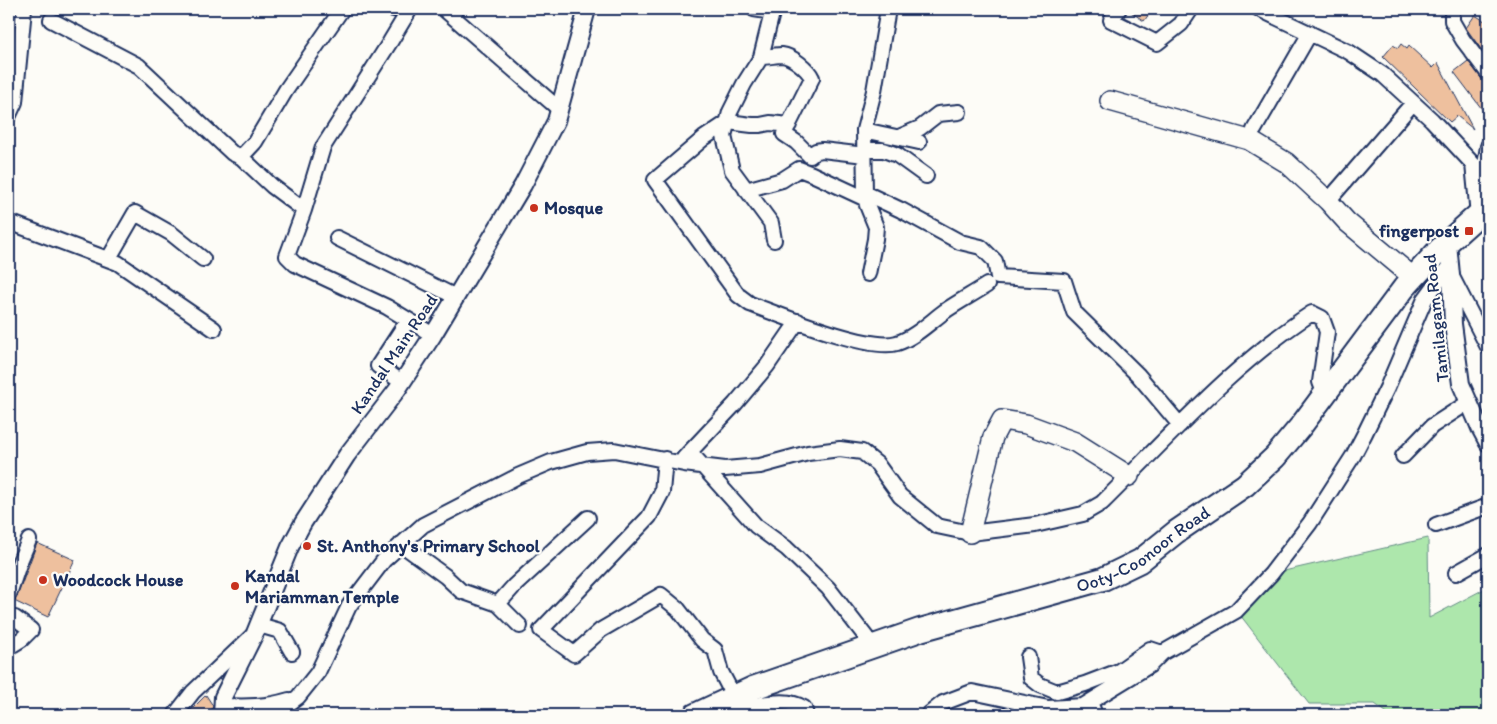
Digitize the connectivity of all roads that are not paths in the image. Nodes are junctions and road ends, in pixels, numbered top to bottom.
1 (24, 9) edge
2 (342, 9) edge
3 (393, 9) edge
4 (401, 9) edge
5 (410, 9) edge
6 (444, 9) edge
7 (587, 9) edge
8 (754, 9) edge
9 (888, 9) edge
10 (1119, 9) edge
11 (1191, 9) edge
12 (1259, 9) edge
13 (1452, 9) edge
14 (773, 10) edge
15 (51, 20) dead end
16 (1310, 33) junction
17 (761, 58) junction
18 (1488, 73) edge
19 (1110, 101) dead end
20 (1413, 103) junction
21 (559, 109) junction
22 (959, 112) dead end
23 (9, 115) edge
24 (728, 122) junction
25 (789, 125) junction
26 (864, 130) junction
27 (1254, 130) dead end
28 (899, 137) junction
29 (919, 142) dead end
30 (1488, 146) edge
31 (865, 153) junction
32 (241, 157) junction
33 (926, 176) dead end
34 (746, 190) junction
35 (1488, 192) edge
36 (866, 196) junction
37 (1328, 201) junction
38 (304, 210) junction
39 (1483, 210) edge
40 (9, 222) edge
41 (336, 238) dead end
42 (774, 240) dead end
43 (1448, 243) junction
44 (109, 258) junction
45 (203, 259) dead end
46 (1451, 270) junction
47 (868, 274) dead end
48 (1414, 278) junction
49 (987, 285) dead end
50 (456, 297) junction
51 (408, 320) junction
52 (798, 321) junction
53 (214, 329) dead end
54 (433, 335) junction
55 (1488, 347) edge
56 (402, 382) junction
57 (1325, 394) junction
58 (1469, 402) junction
59 (1180, 425) junction
60 (1488, 443) edge
61 (690, 452) junction
62 (1403, 456) dead end
63 (665, 460) junction
64 (680, 463) junction
65 (701, 466) junction
66 (1129, 476) junction
67 (1488, 506) edge
68 (588, 518) dead end
69 (1436, 525) dead end
70 (970, 533) junction
71 (30, 540) dead end
72 (401, 544) junction
73 (1488, 555) edge
74 (1456, 573) dead end
75 (9, 594) edge
76 (498, 604) junction
77 (9, 619) edge
78 (520, 626) dead end
79 (257, 629) junction
80 (873, 646) junction
81 (9, 647) edge
82 (292, 652) dead end
83 (1162, 653) junction
84 (1028, 657) dead end
85 (298, 697) junction
86 (724, 705) edge
87 (1041, 706) junction
88 (1092, 708) edge
89 (222, 711) edge
90 (175, 715) edge
91 (274, 715) edge
92 (695, 715) edge
93 (806, 715) edge
94 (928, 715) edge
95 (1013, 715) edge

1 - 23 street
2 - 32 street
3 - 4 street
5 - 38 street
6 - 21 street
7 - 21 street, Kandal Main Road
8 - 14 street
9 - 26 street
10 - 11 street
12 - 16 street
13 - 18 street
14 - 17 street
15 - 32 street
16 - 20 street
16 - 27 street
17 - 24 street
17 - 25 street
19 - 37 main road
20 - 37 street
20 - 39 street
21 - 50 street, Kandal Main Road
22 - 28 street
24 - 25 street
24 - 34 street
24 - 52 street
25 - 31 street
26 - 28 street
26 - 31 street
28 - 29 street
30 - 39 street
31 - 33 street
31 - 36 street
32 - 38 street
34 - 36 street
34 - 42 street
35 - 39 street
36 - 47 street
36 - 59 street
37 - 48 main road
38 - 51 street
39 - 43 highway, Ooty-Coonoor Road
40 - 44 street
41 - 50 street
43 - 46 street, Tamilagam Road
43 - 48 highway, Ooty-Coonoor Road
44 - 45 street
44 - 53 street
46 - 55 street
46 - 58 street, Tamilagam Road
46 - 83 street
48 - 57 highway, Ooty-Coonoor Road
49 - 52 street
50 - 54 street, Kandal Main Road
51 - 54 street
51 - 56 street
52 - 61 street
54 - 56 street, Kandal Main Road
56 - 79 street, Kandal Main Road
57 - 59 street
57 - 80 highway, Ooty-Coonoor Road
58 - 60 street, Tamilagam Road
58 - 62 street
59 - 66 street
61 - 64 street
61 - 65 street
63 - 64 street
63 - 72 street
63 - 86 street
64 - 65 street
65 - 70 street
65 - 80 street
66 - 70 street
66 - 70 main road
67 - 69 street
68 - 76 street
71 - 75 street
72 - 76 street
72 - 85 street
73 - 74 street
76 - 78 street
77 - 81 street
79 - 82 street
79 - 89 street, Kandal Main Road
79 - 90 street
80 - 86 highway, Ooty-Coonoor Road
83 - 84 street
83 - 88 street
85 - 89 street
85 - 91 street
86 - 92 highway, Ooty-Coonoor Road
86 - 93 street
87 - 88 street
87 - 94 street
87 - 95 street

